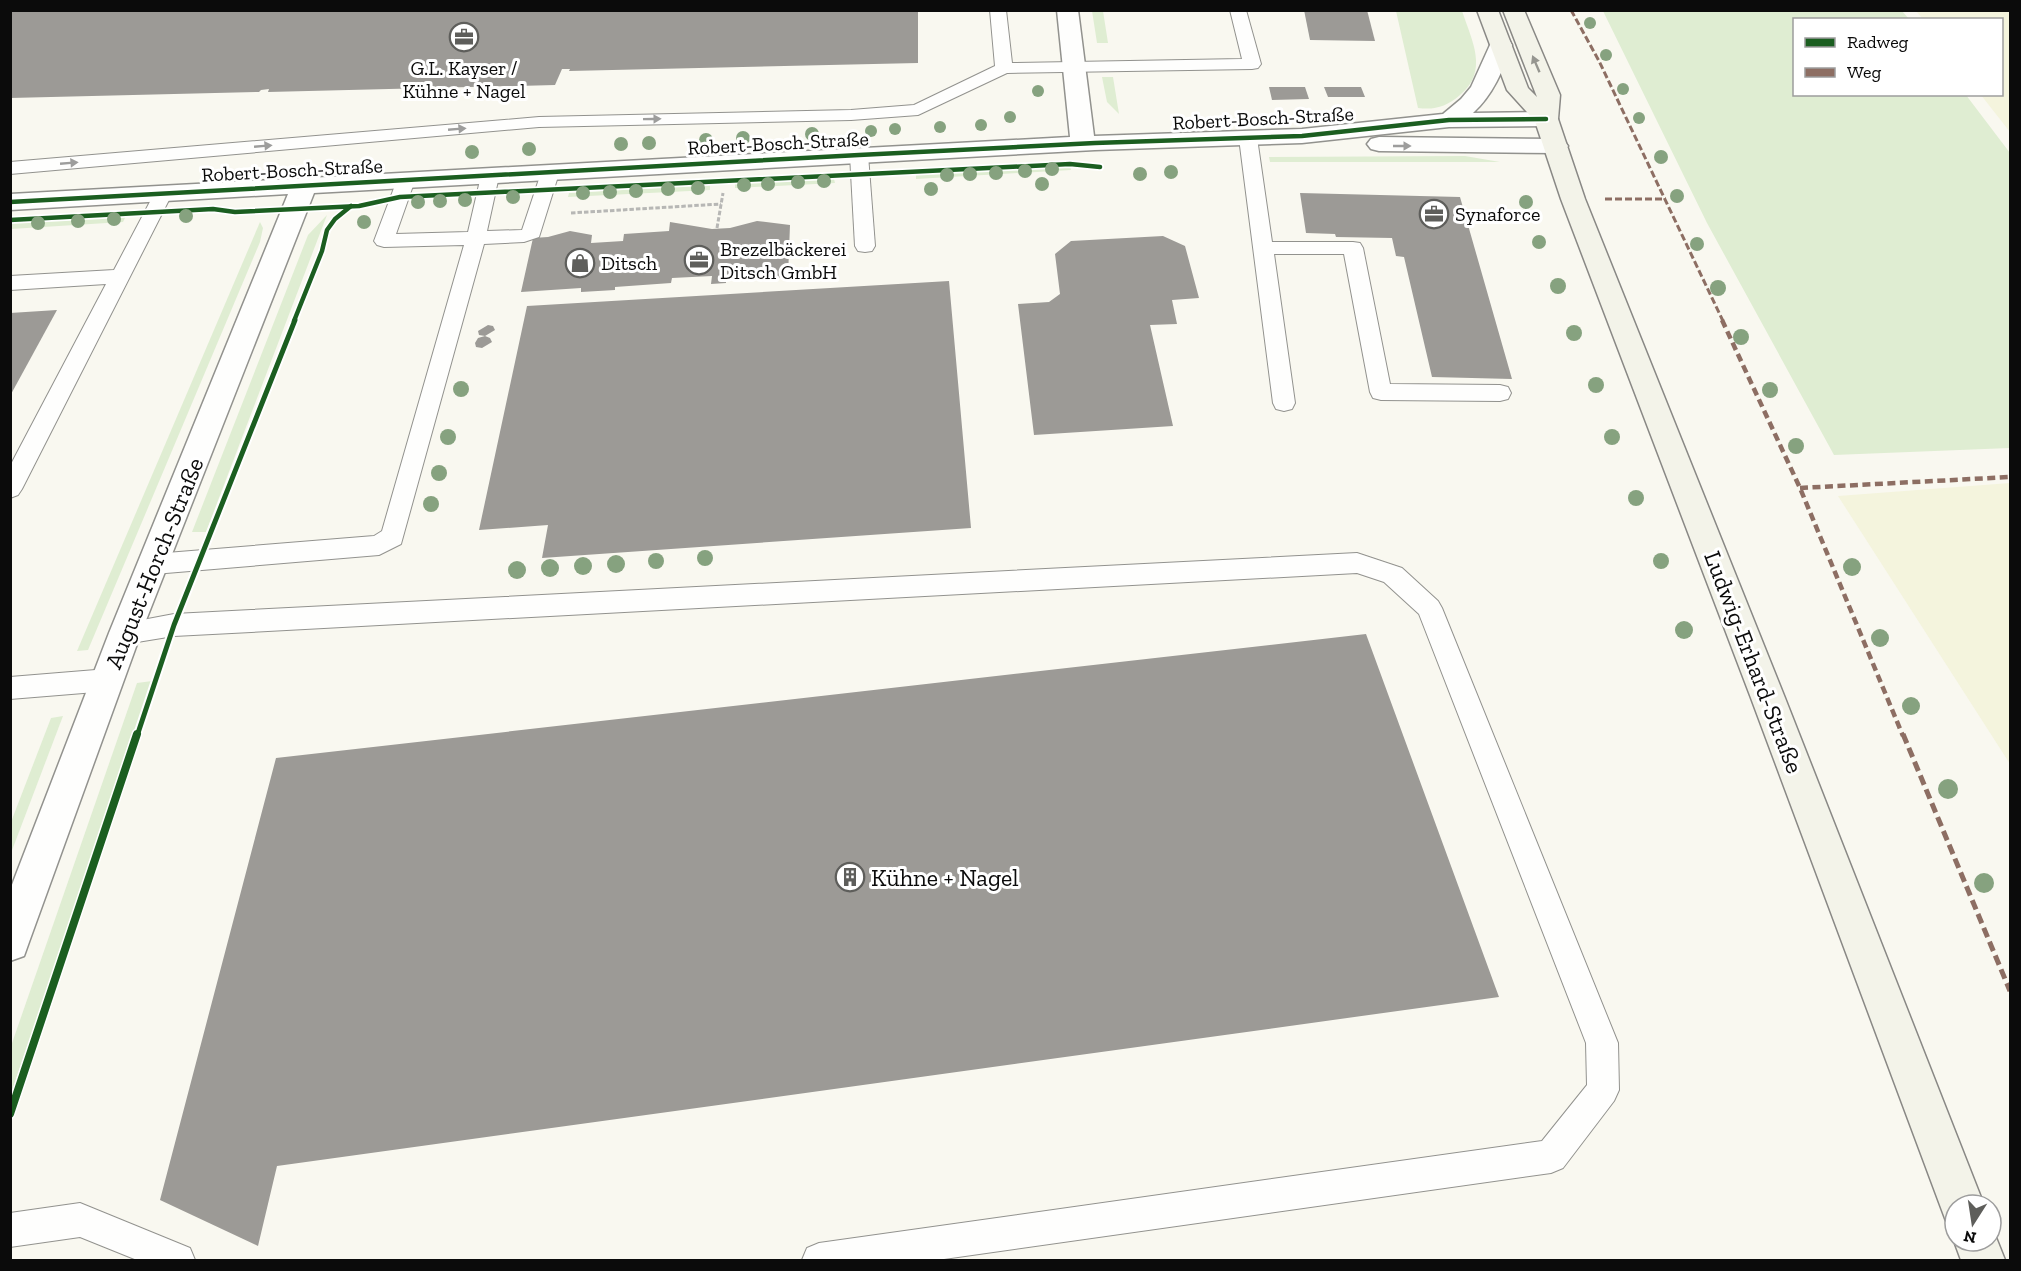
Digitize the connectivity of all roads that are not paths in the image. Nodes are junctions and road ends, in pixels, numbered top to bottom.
1 (998, 10) edge
2 (1067, 10) edge
3 (1238, 10) edge
4 (1487, 10) edge
5 (1513, 10) edge
6 (1501, 45) junction
7 (1074, 67) junction
8 (1004, 68) junction
9 (1546, 119) junction
10 (1449, 120) junction
11 (1302, 136) junction
12 (1248, 138) junction
13 (1083, 144) junction
14 (1556, 146) junction
15 (859, 155) junction
16 (10, 168) edge
17 (550, 173) junction
18 (490, 176) junction
19 (406, 180) junction
20 (304, 186) junction
21 (163, 194) junction
22 (10, 202) edge
23 (476, 238) junction
24 (865, 246) dead end
25 (1263, 248) junction
26 (121, 276) junction
27 (10, 283) edge
28 (1500, 393) dead end
29 (1284, 403) dead end
30 (10, 489) edge
31 (154, 564) junction
32 (125, 633) junction
33 (108, 680) junction
34 (10, 688) edge
35 (10, 942) edge
36 (1957, 1193) edge
37 (10, 1230) edge
38 (178, 1260) edge
39 (819, 1260) edge

1 - 8 lane
2 - 7 street
3 - 7 lane
4 - 6 main road, Ludwig-Erhard-Straße
9 -> 5 main road, Ludwig-Erhard-Straße
6 - 9 main road, Ludwig-Erhard-Straße
6 - 10 street
7 - 8 lane
7 - 13 street
16 -> 8 lane
9 - 10 street, Robert-Bosch-Straße
9 - 14 main road, Ludwig-Erhard-Straße
10 - 11 street, Robert-Bosch-Straße
11 - 12 street, Robert-Bosch-Straße
11 -> 14 street, Robert-Bosch-Straße
12 - 13 street, Robert-Bosch-Straße
12 - 25 lane
13 - 15 street, Robert-Bosch-Straße
14 - 36 main road, Ludwig-Erhard-Straße
15 - 17 street, Robert-Bosch-Straße
15 - 24 lane
17 - 18 street, Robert-Bosch-Straße
17 - 23 lane
18 - 19 street, Robert-Bosch-Straße
18 - 23 lane
19 - 20 street, Robert-Bosch-Straße
19 - 23 lane
20 - 21 street, Robert-Bosch-Straße
20 - 31 street, August-Horch-Straße
21 - 22 street, Robert-Bosch-Straße
21 - 26 lane
23 - 31 lane
25 - 28 lane
25 - 29 lane
26 - 27 lane
26 - 30 lane
31 - 32 street, August-Horch-Straße
32 - 33 street, August-Horch-Straße
32 - 39 lane
33 - 34 lane
33 - 35 street, August-Horch-Straße
37 - 38 lane

